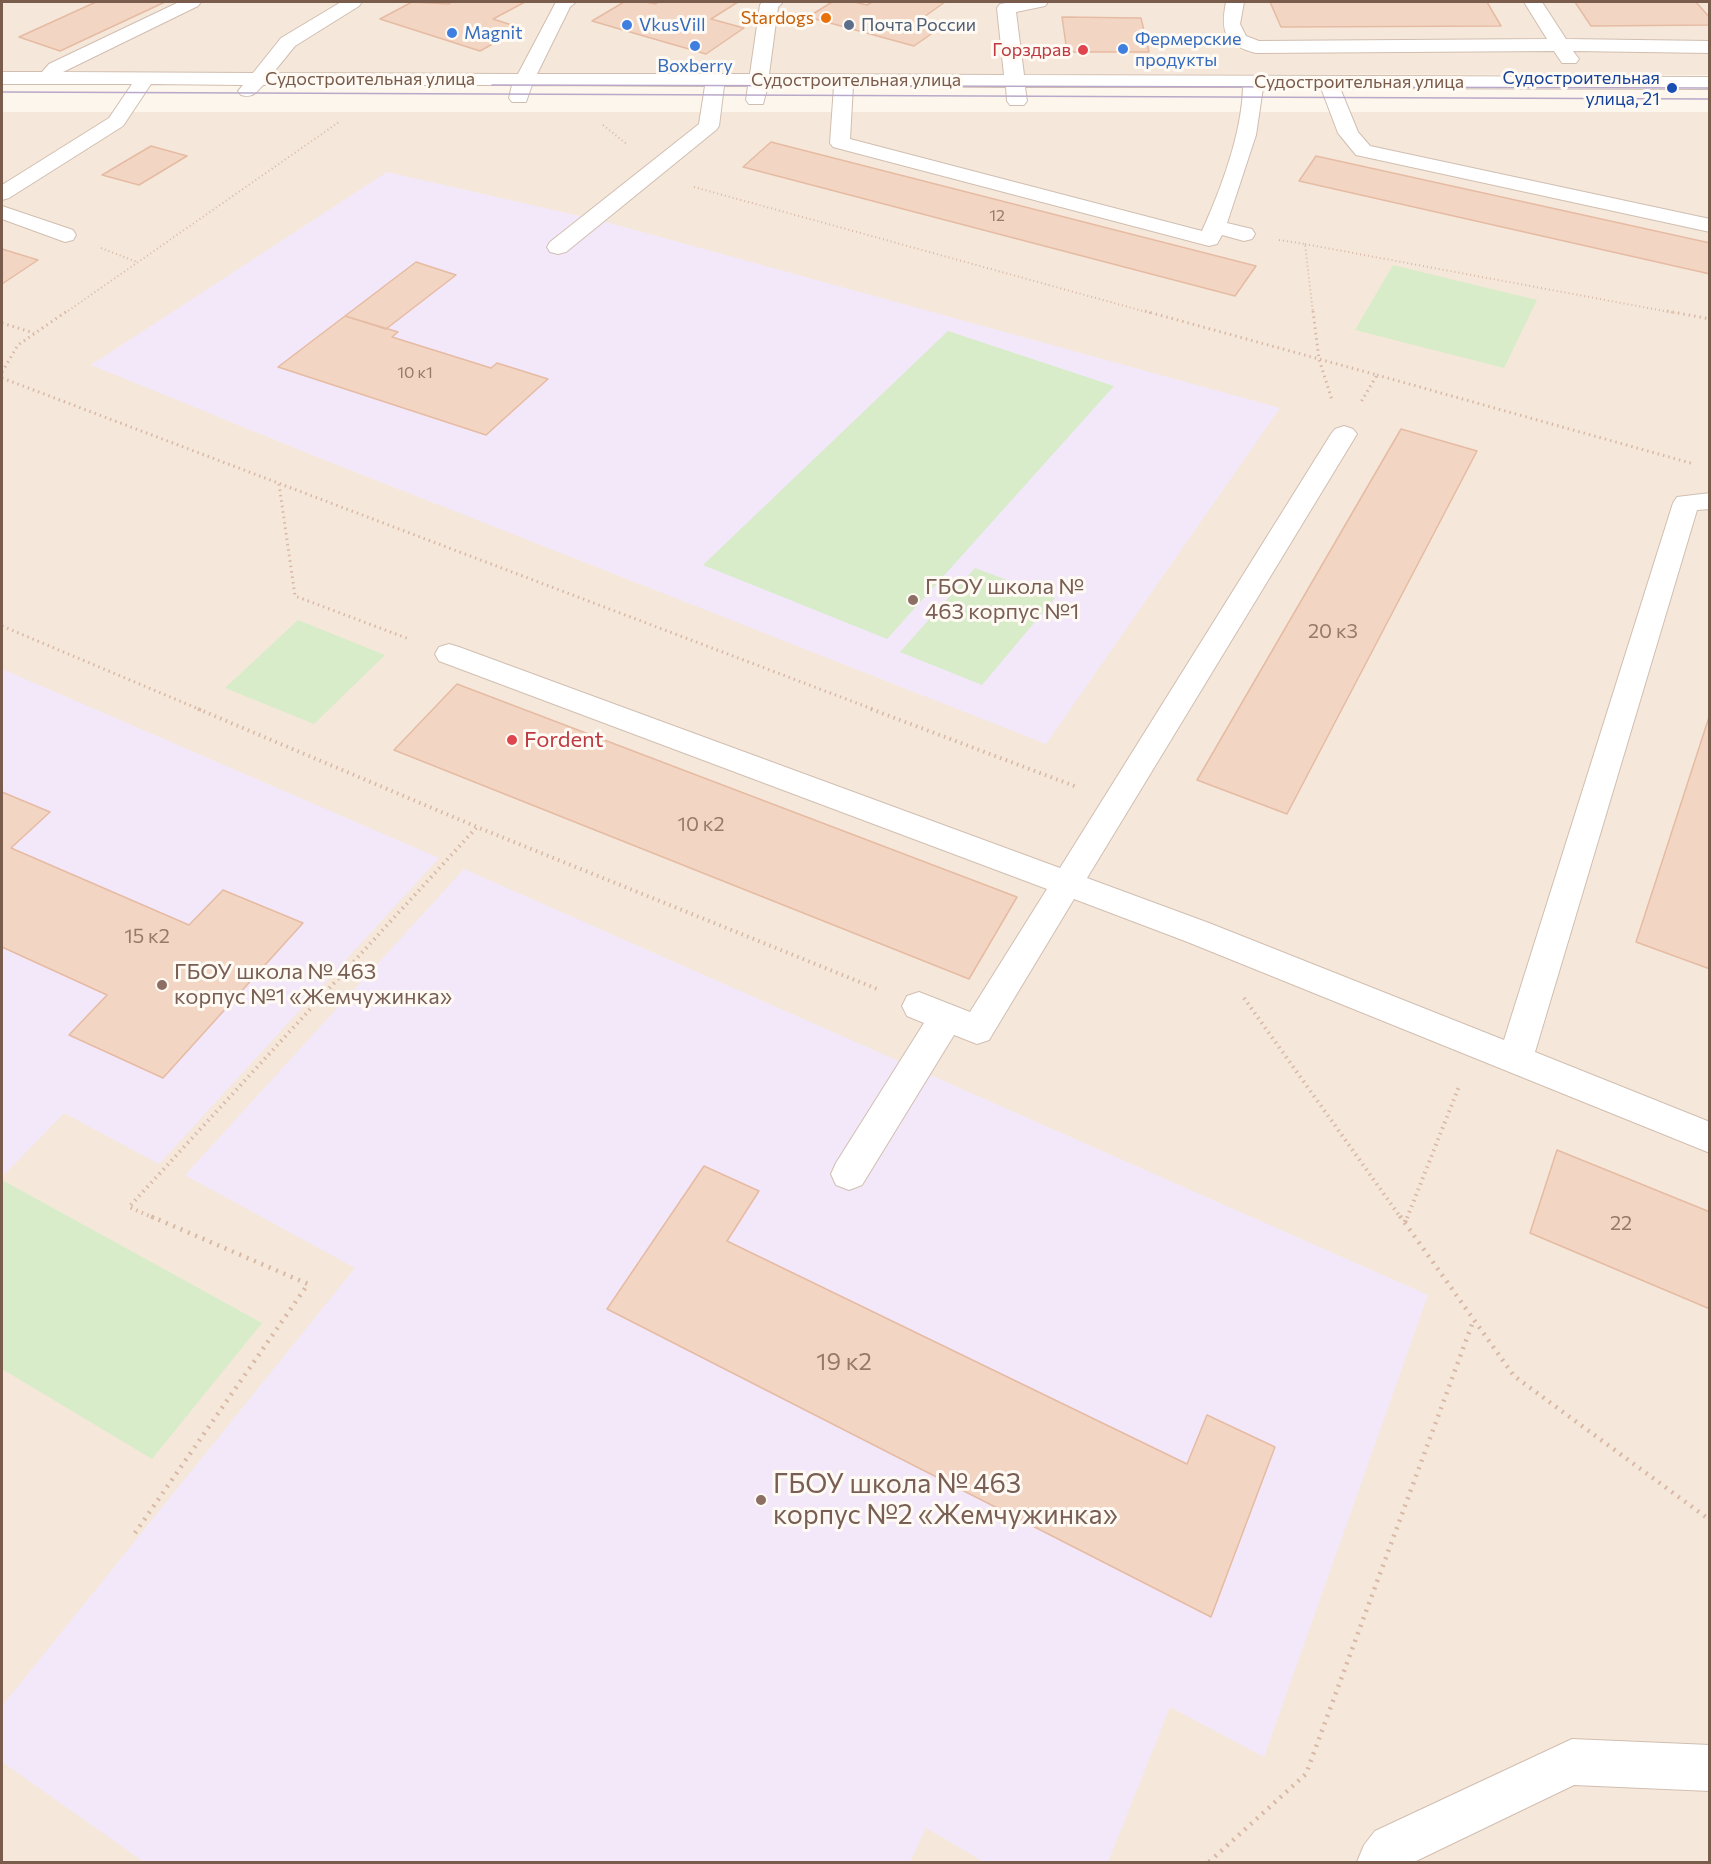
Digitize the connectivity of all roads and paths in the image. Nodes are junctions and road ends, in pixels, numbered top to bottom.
1 (192, 2) edge
2 (353, 2) edge
3 (567, 2) edge
4 (774, 2) edge
5 (1040, 2) edge
6 (1235, 2) edge
7 (1533, 2) edge
8 (1006, 5) edge
9 (1560, 45) junction
10 (1710, 47) edge
11 (2, 78) edge
12 (1583, 82) junction
13 (1710, 83) edge
14 (2, 89) edge
15 (40, 89) junction
16 (522, 90) junction
17 (714, 91) junction
18 (757, 91) junction
19 (843, 91) junction
20 (142, 92) junction
21 (245, 92) junction
22 (1016, 92) junction
23 (1253, 92) junction
24 (1332, 93) junction
25 (1710, 94) edge
26 (109, 100) dead end
27 (266, 101) dead end
28 (494, 101) dead end
29 (541, 102) dead end
30 (689, 102) dead end
31 (778, 102) dead end
32 (821, 102) dead end
33 (866, 102) dead end
34 (994, 103) dead end
35 (1041, 103) dead end
36 (1229, 103) dead end
37 (1276, 104) dead end
38 (1312, 104) dead end
39 (1359, 104) dead end
40 (339, 122) dead end
41 (683, 184) dead end
42 (2, 194) edge
43 (2, 212) edge
44 (1710, 225) edge
45 (1215, 226) junction
46 (1244, 234) joint
47 (65, 235) dead end
48 (1305, 244) junction
49 (558, 247) dead end
50 (1710, 319) edge
51 (2, 323) edge
52 (34, 333) junction
53 (1319, 359) junction
54 (2, 372) edge
55 (1377, 375) junction
56 (2, 378) edge
57 (1344, 435) junction
58 (1698, 465) dead end
59 (279, 484) junction
60 (1710, 501) edge
61 (2, 626) edge
62 (449, 654) joint
63 (1116, 802) junction
64 (477, 827) junction
65 (1067, 884) junction
66 (1197, 932) junction
67 (932, 1012) junction
68 (1476, 1045) junction
69 (1515, 1061) junction
70 (1710, 1138) edge
71 (849, 1174) dead end
72 (1405, 1223) junction
73 (1474, 1319) junction
74 (1710, 1520) edge
75 (135, 1533) dead end
76 (1710, 1768) edge
77 (1209, 1863) edge
78 (1381, 1863) edge

1 - 15 street
2 - 21 street
3 - 16 street
4 - 18 street
5 - 8 street
6 - 9 street
7 - 9 street
8 - 22 street
9 - 10 street
9 - 12 street
11 - 15 street
12 - 13 street, Судостроительная улица
12 - 24 street, Судостроительная улица
14 - 15 street
15 - 20 street
16 - 17 street
16 - 21 street
16 - 28 street, Судостроительная улица
16 - 29 street, Судостроительная улица
17 - 18 street, Судостроительная улица
17 - 30 street, Судостроительная улица
17 - 49 street
18 - 19 street
18 - 31 street, Судостроительная улица
19 - 22 street
19 - 32 street, Судостроительная улица
19 - 33 street, Судостроительная улица
19 - 45 street
20 - 21 street
20 - 26 street
20 - 42 street
21 - 27 street, Судостроительная улица
22 - 23 street
22 - 34 street
22 - 35 street
23 - 24 street
23 - 36 street, Судостроительная улица
23 - 37 street, Судостроительная улица
23 - 45 street
24 - 25 street
24 - 38 street, Судостроительная улица
24 - 39 street, Судостроительная улица
24 - 44 street
40 - 52 path
41 - 53 path
43 - 47 street
45 - 46 street
46 - 48 path
48 - 50 path
48 - 53 path
51 - 52 path
52 - 54 path
53 - 55 path
53 - 57 path
55 - 57 path
55 - 58 path
56 - 59 path
57 - 63 street
59 - 62 path
59 - 63 path
60 - 69 street
61 - 64 path
62 - 65 street
63 - 65 street
64 - 67 path
64 - 75 path
65 - 66 street
65 - 67 street
66 - 68 street
66 - 72 path
67 - 71 street
68 - 69 street
68 - 72 path
69 - 70 street
72 - 73 path
73 - 74 path
73 - 77 path
76 - 78 street

